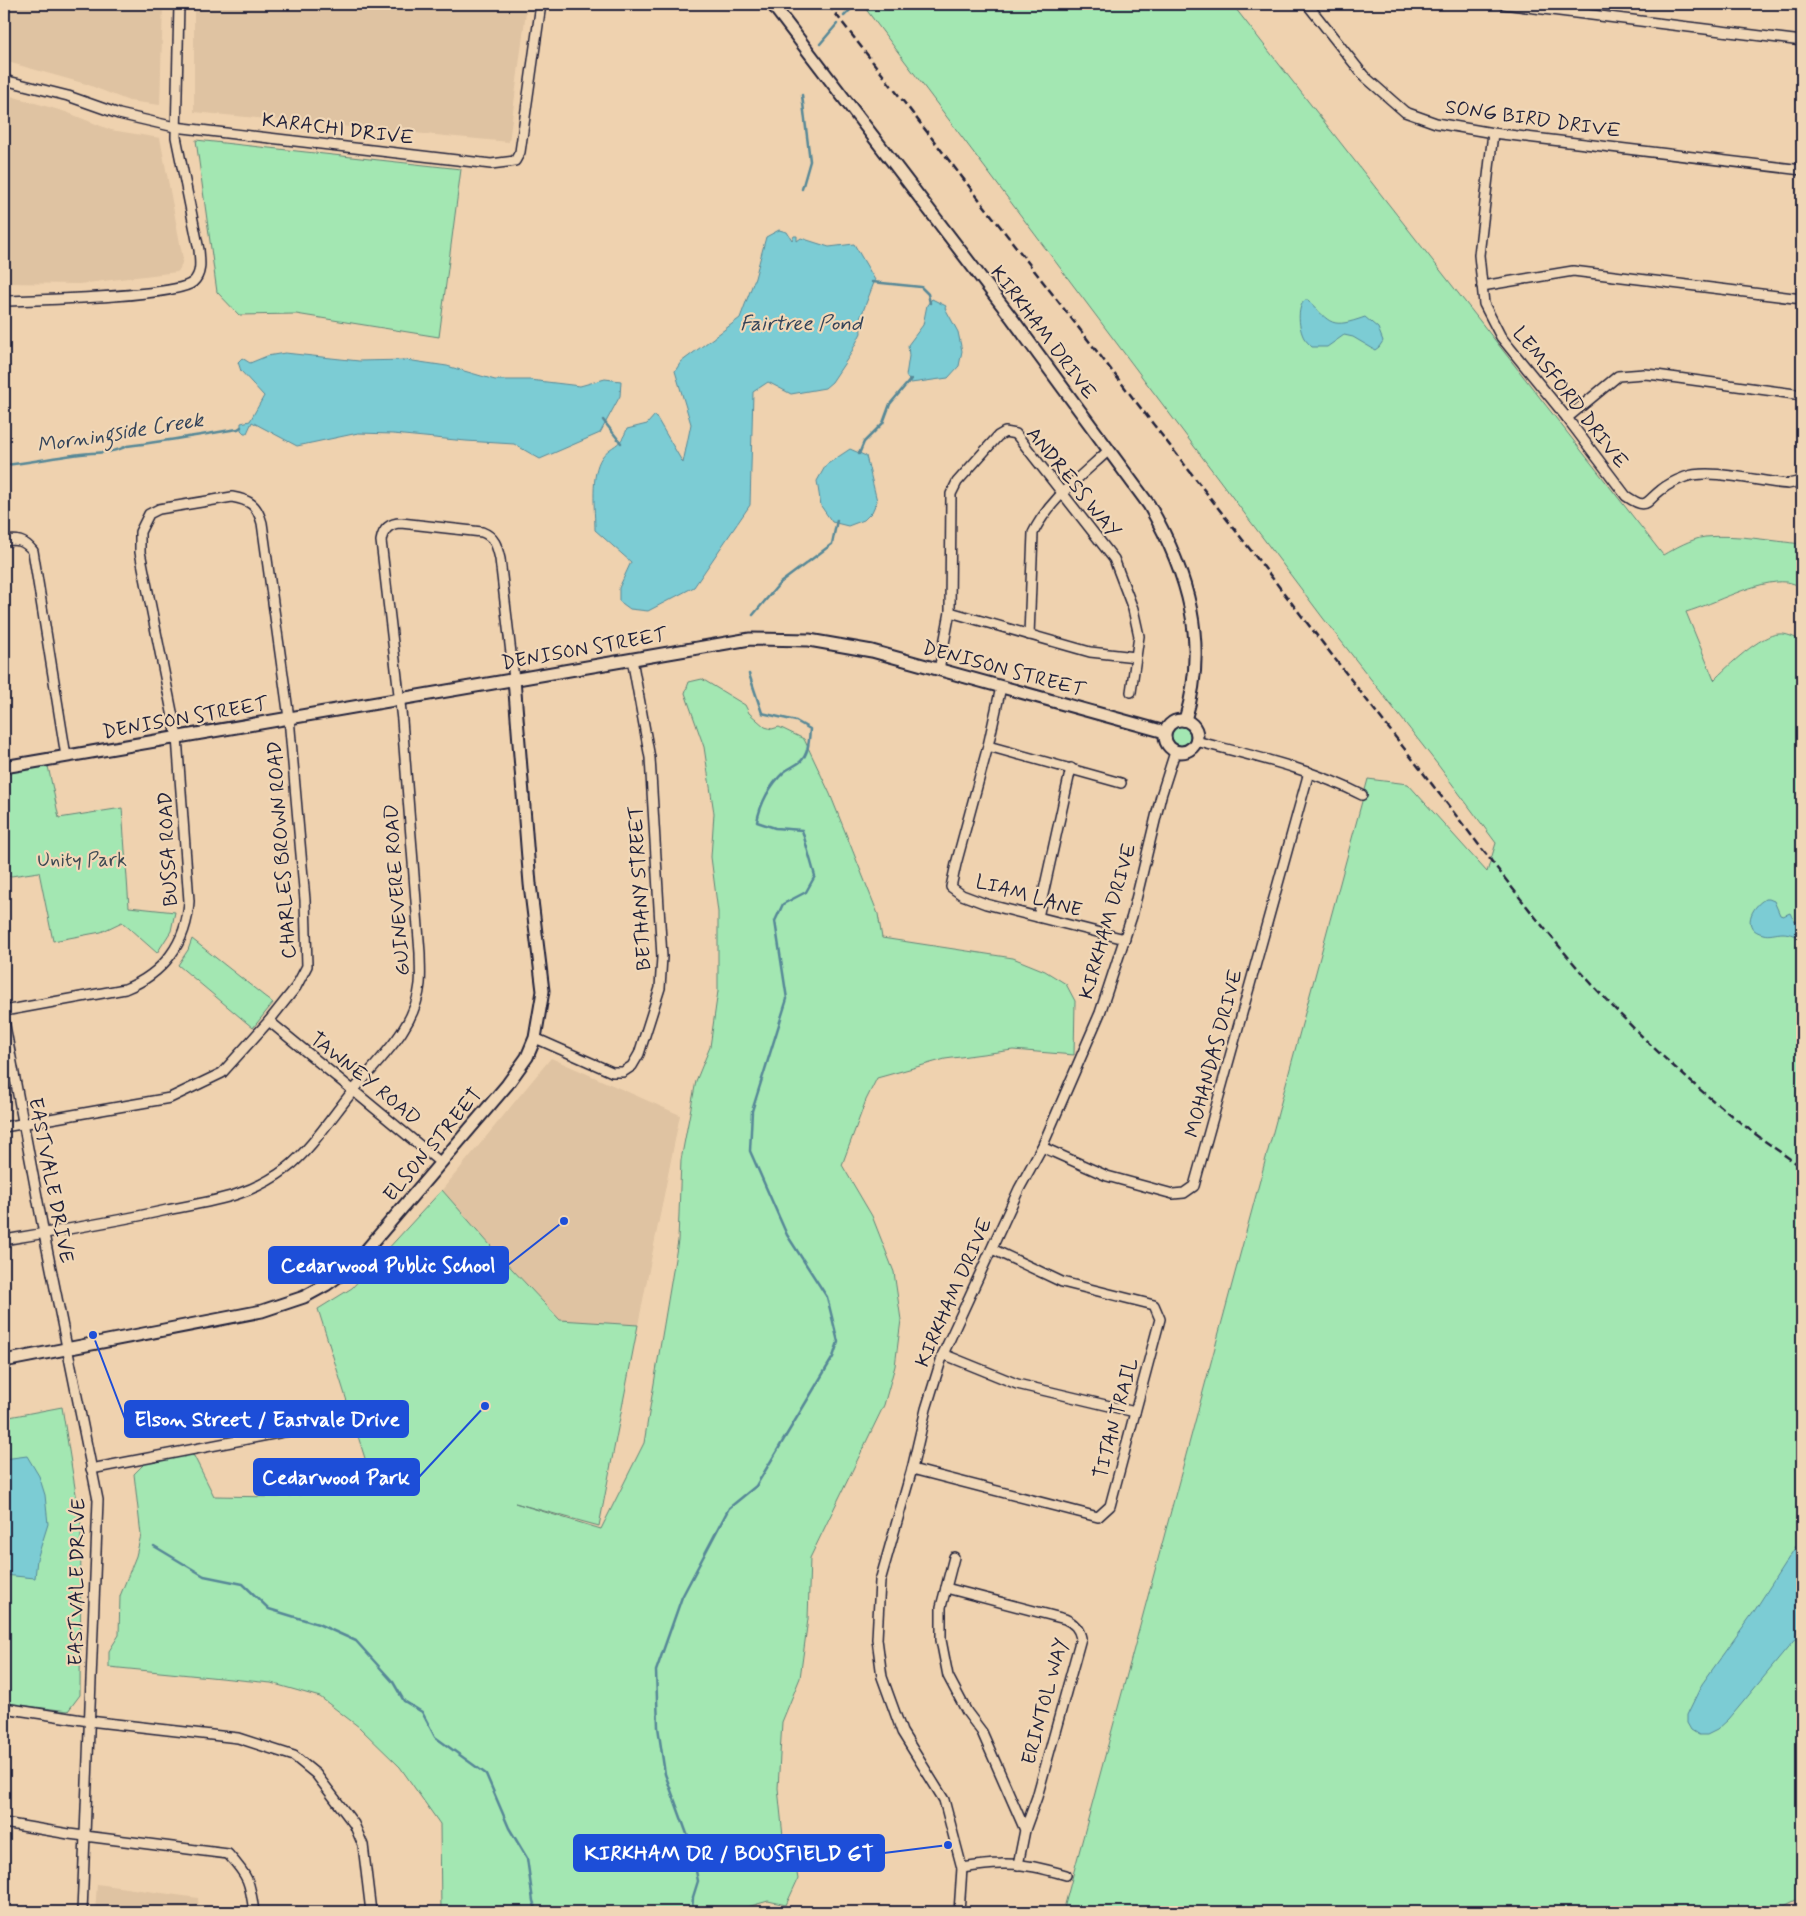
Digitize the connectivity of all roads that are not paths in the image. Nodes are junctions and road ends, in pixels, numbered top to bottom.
1 (179, 4) edge
2 (541, 4) edge
3 (772, 4) edge
4 (1307, 4) edge
5 (1503, 4) edge
6 (1802, 41) edge
7 (4, 80) edge
8 (175, 127) junction
9 (1493, 132) junction
10 (1802, 170) edge
11 (1482, 286) junction
12 (1802, 299) edge
13 (4, 301) edge
14 (1802, 395) edge
15 (1567, 418) junction
16 (1109, 450) junction
17 (1802, 481) edge
18 (1063, 493) junction
19 (4, 541) edge
20 (950, 612) junction
21 (1030, 635) junction
22 (1136, 657) junction
23 (632, 659) junction
24 (939, 670) junction
25 (514, 679) junction
26 (1001, 687) junction
27 (1131, 692) dead end
28 (400, 699) junction
29 (289, 718) junction
30 (1185, 720) junction
31 (1165, 732) junction
32 (177, 737) junction
33 (1196, 741) junction
34 (988, 746) junction
35 (1175, 752) junction
36 (66, 756) junction
37 (4, 767) edge
38 (1070, 768) junction
39 (1309, 772) junction
40 (1121, 783) dead end
41 (1362, 795) dead end
42 (1038, 917) junction
43 (1125, 940) junction
44 (4, 1011) edge
45 (4, 1020) edge
46 (269, 1021) junction
47 (535, 1038) junction
48 (353, 1091) junction
49 (23, 1123) junction
50 (4, 1127) edge
51 (1042, 1147) junction
52 (441, 1163) junction
53 (44, 1234) junction
54 (4, 1240) edge
55 (992, 1249) junction
56 (68, 1349) junction
57 (943, 1354) junction
58 (4, 1361) edge
59 (1135, 1412) junction
60 (325, 1424) dead end
61 (92, 1469) junction
62 (912, 1470) junction
63 (954, 1557) dead end
64 (946, 1588) junction
65 (4, 1708) edge
66 (89, 1721) junction
67 (4, 1823) edge
68 (1025, 1830) junction
69 (84, 1836) junction
70 (1018, 1865) junction
71 (962, 1868) junction
72 (1066, 1875) dead end
73 (82, 1912) edge
74 (254, 1912) edge
75 (371, 1912) edge
76 (959, 1912) edge

1 - 8 street
2 - 8 street, KARACHI DRIVE
3 - 16 street, KIRKHAM DRIVE
4 - 9 street, SONG BIRD DRIVE
5 - 6 street
7 - 8 street, KARACHI DRIVE
8 - 13 street
9 - 10 street, SONG BIRD DRIVE
9 - 11 street, LEMSFORD DRIVE
11 - 12 street
11 - 15 street, LEMSFORD DRIVE
14 - 15 street
15 - 17 street, LEMSFORD DRIVE
16 - 18 street
16 - 30 street, KIRKHAM DRIVE
18 - 20 street, ANDRESS WAY
18 - 21 street
18 - 22 street, ANDRESS WAY
19 - 36 street
20 - 21 street
20 - 24 street, ANDRESS WAY
21 - 22 street
22 - 27 street, ANDRESS WAY
23 - 24 street, DENISON STREET
23 - 25 street, DENISON STREET
23 - 47 street, BETHANY STREET
24 - 26 street, DENISON STREET
25 - 28 street, DENISON STREET
25 - 28 street, GUINEVERE ROAD
25 - 47 street, ELSON STREET
26 - 31 street, DENISON STREET
26 - 34 street
28 - 29 street, DENISON STREET
28 - 48 street, GUINEVERE ROAD
29 - 32 street, DENISON STREET
29 - 32 street, CHARLES BROWN ROAD
29 - 46 street, CHARLES BROWN ROAD
30 - 31 street
30 - 33 street
31 - 35 street
32 - 36 street, DENISON STREET
32 - 44 street, BUSSA ROAD
33 - 35 street
33 - 39 street
34 - 38 street
34 - 42 street, LIAM LANE
35 - 43 street, KIRKHAM DRIVE
36 - 37 street, DENISON STREET
38 - 40 street
38 - 42 street
39 - 41 street
39 - 51 street, MOHANDAS DRIVE
42 - 43 street, LIAM LANE
43 - 51 street, KIRKHAM DRIVE
45 - 49 street, EASTVALE DRIVE
46 - 48 street, TAWNEY ROAD
46 - 49 street, CHARLES BROWN ROAD
47 - 52 street, ELSON STREET
48 - 52 street, TAWNEY ROAD
48 - 53 street, GUINEVERE ROAD
49 - 50 street, CHARLES BROWN ROAD
49 - 53 street, EASTVALE DRIVE
51 - 55 street, KIRKHAM DRIVE
52 - 56 street, ELSON STREET
53 - 54 street, GUINEVERE ROAD
53 - 56 street, EASTVALE DRIVE
55 - 57 street, KIRKHAM DRIVE
55 - 59 street, TITAN TRAIL
56 - 58 street, ELSON STREET
56 - 61 street, EASTVALE DRIVE
57 - 59 street
57 - 62 street, KIRKHAM DRIVE
59 - 62 street, TITAN TRAIL
60 - 61 street
61 - 66 street, EASTVALE DRIVE
62 - 71 street, KIRKHAM DRIVE
63 - 64 street
64 - 68 street
64 - 68 street, ERINTOL WAY
65 - 66 street
66 - 69 street, EASTVALE DRIVE
66 - 75 street
67 - 69 street
68 - 70 street
69 - 73 street, EASTVALE DRIVE
69 - 74 street
70 - 71 street
70 - 72 street
71 - 76 street, KIRKHAM DRIVE

